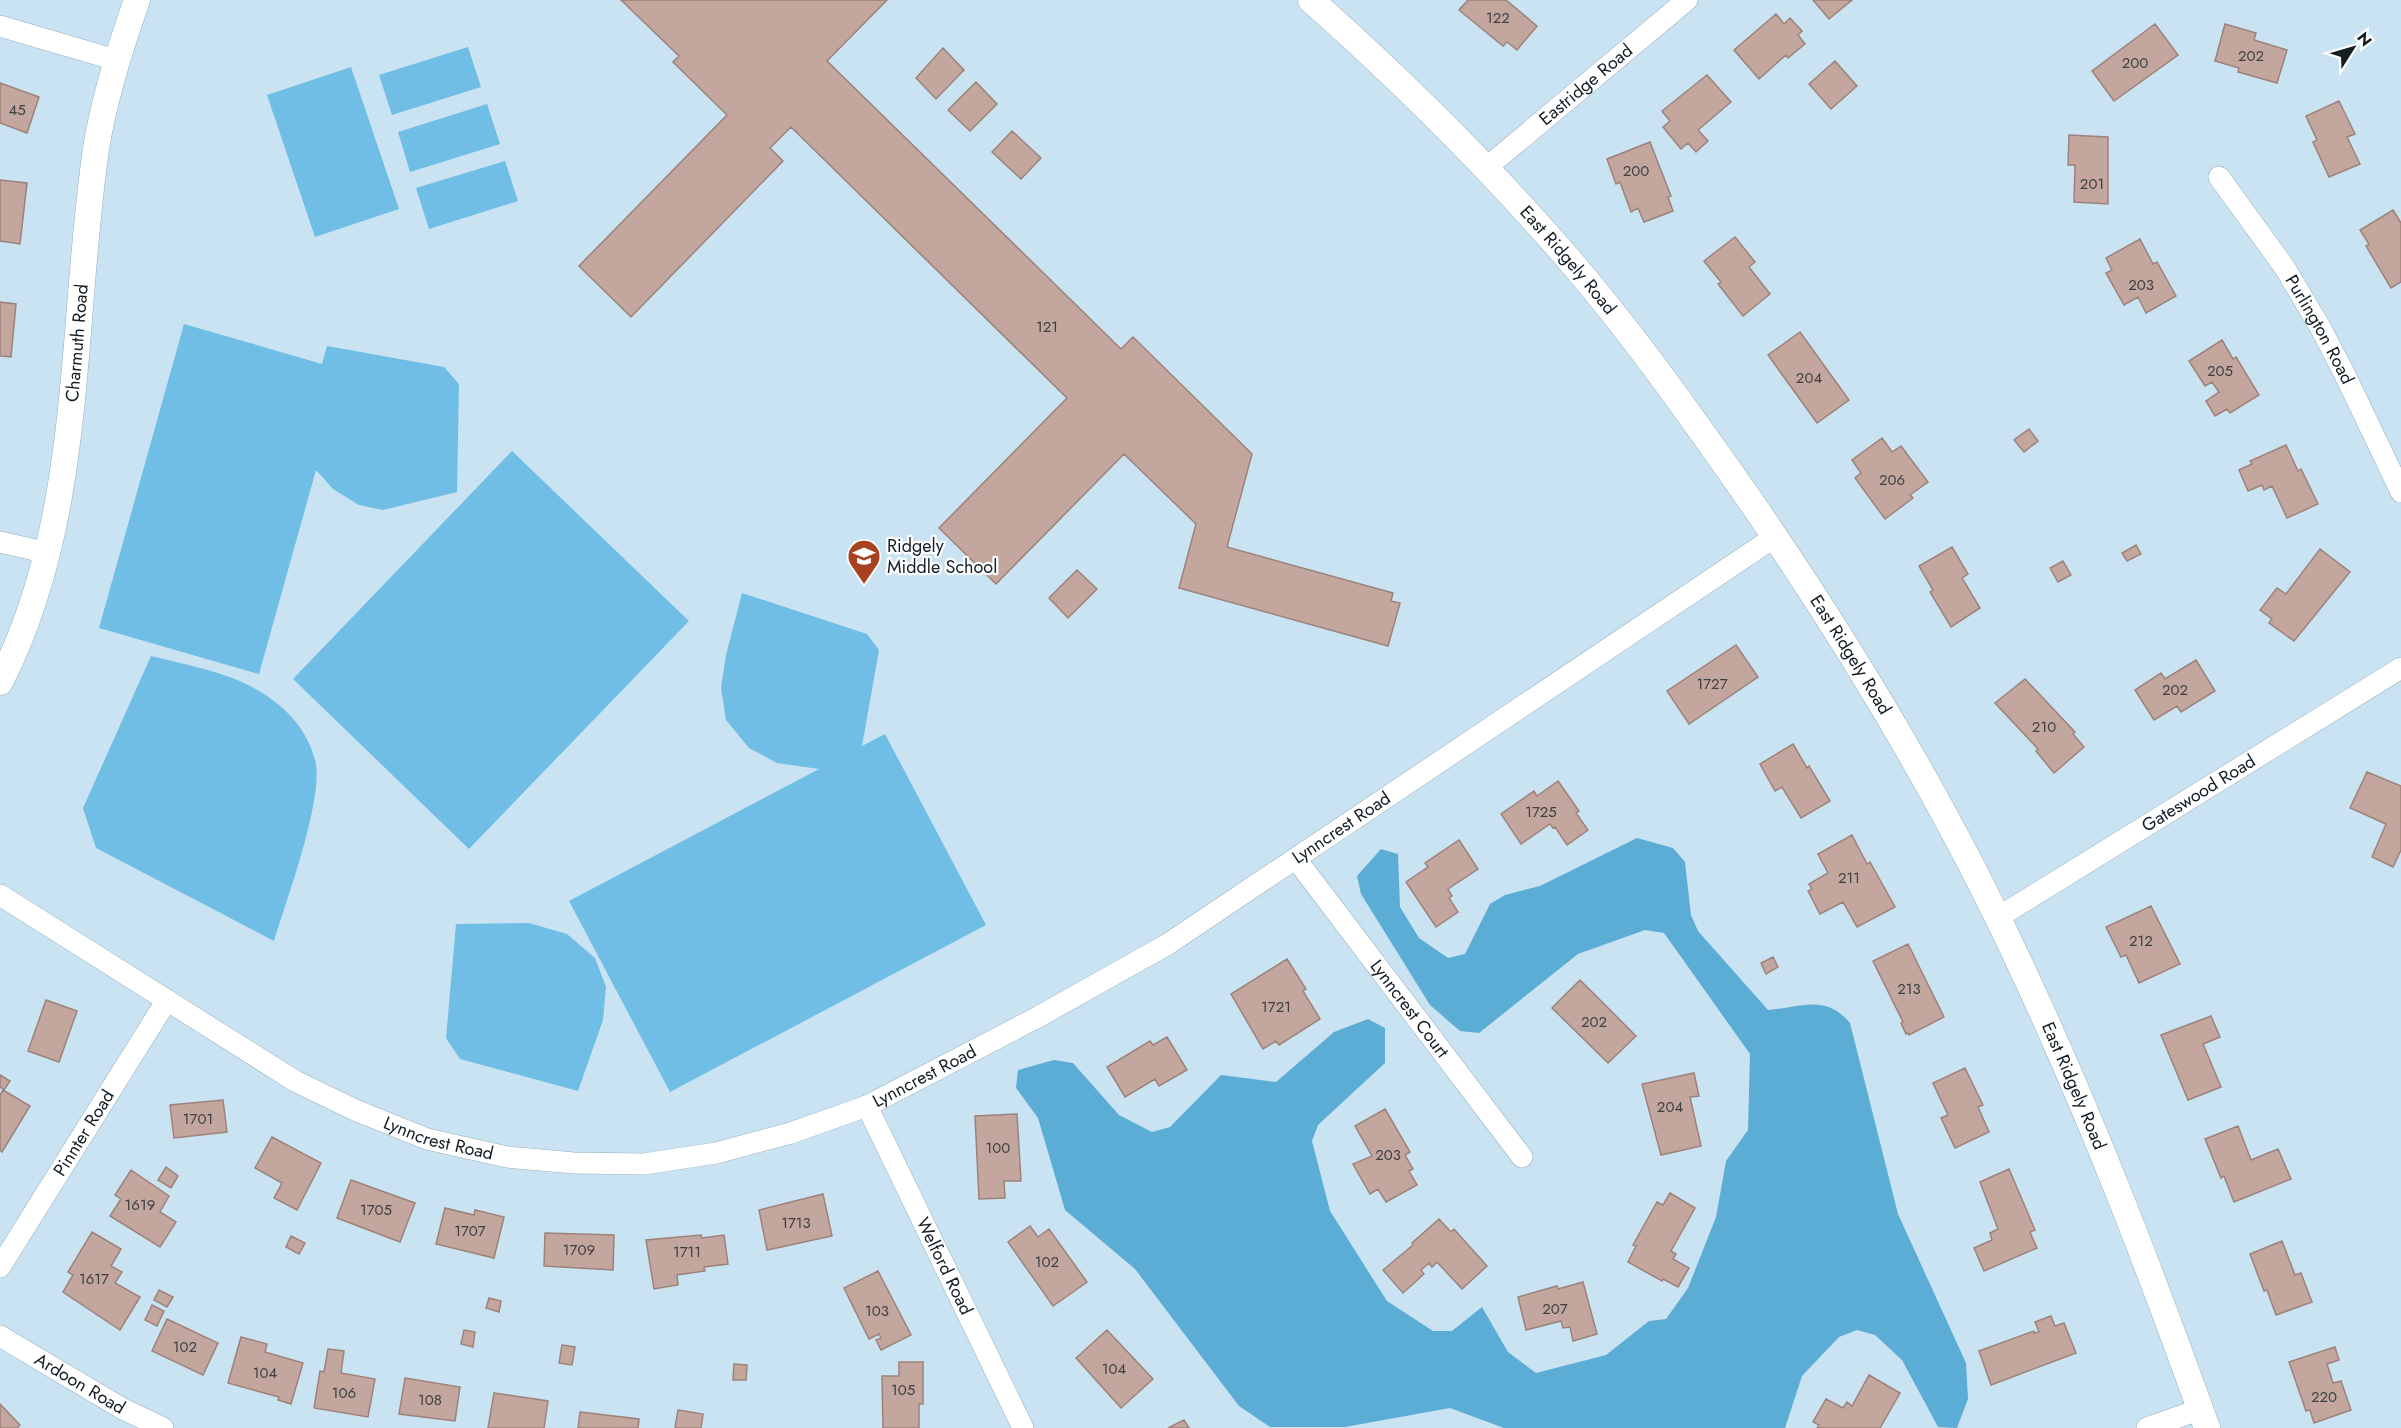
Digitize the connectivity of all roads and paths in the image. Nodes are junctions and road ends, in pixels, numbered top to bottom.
1 (137, 0) edge
2 (1311, 0) edge
3 (1687, 0) edge
4 (0, 26) edge
5 (116, 60) junction
6 (1486, 168) junction
7 (2219, 177) dead end
8 (2401, 492) edge
9 (1776, 536) junction
10 (0, 542) edge
11 (48, 553) junction
12 (2401, 668) edge
13 (0, 682) edge
14 (1296, 859) junction
15 (0, 895) edge
16 (1997, 918) junction
17 (166, 1000) junction
18 (867, 1106) junction
19 (1522, 1157) dead end
20 (0, 1267) edge
21 (0, 1336) edge
22 (2204, 1419) edge
23 (163, 1428) edge
24 (1023, 1428) edge
25 (2147, 1428) edge

1 - 5 street, Charmuth Road
2 - 6 street, East Ridgely Road
3 - 6 street, Eastridge Road
4 - 5 street
5 - 11 street, Charmuth Road
6 - 9 street, East Ridgely Road
7 - 8 street, Purlington Road
9 - 14 street, Lynncrest Road
9 - 16 street, East Ridgely Road
10 - 11 street
11 - 13 street, Charmuth Road
12 - 16 street, Gateswood Road
14 - 18 street, Lynncrest Road
14 - 19 street, Lynncrest Court
15 - 17 street, Lynncrest Road
16 - 22 street, East Ridgely Road
17 - 18 street, Lynncrest Road
17 - 20 street, Pinnter Road
18 - 24 street, Welford Road
21 - 23 street, Ardoon Road
22 - 25 street

